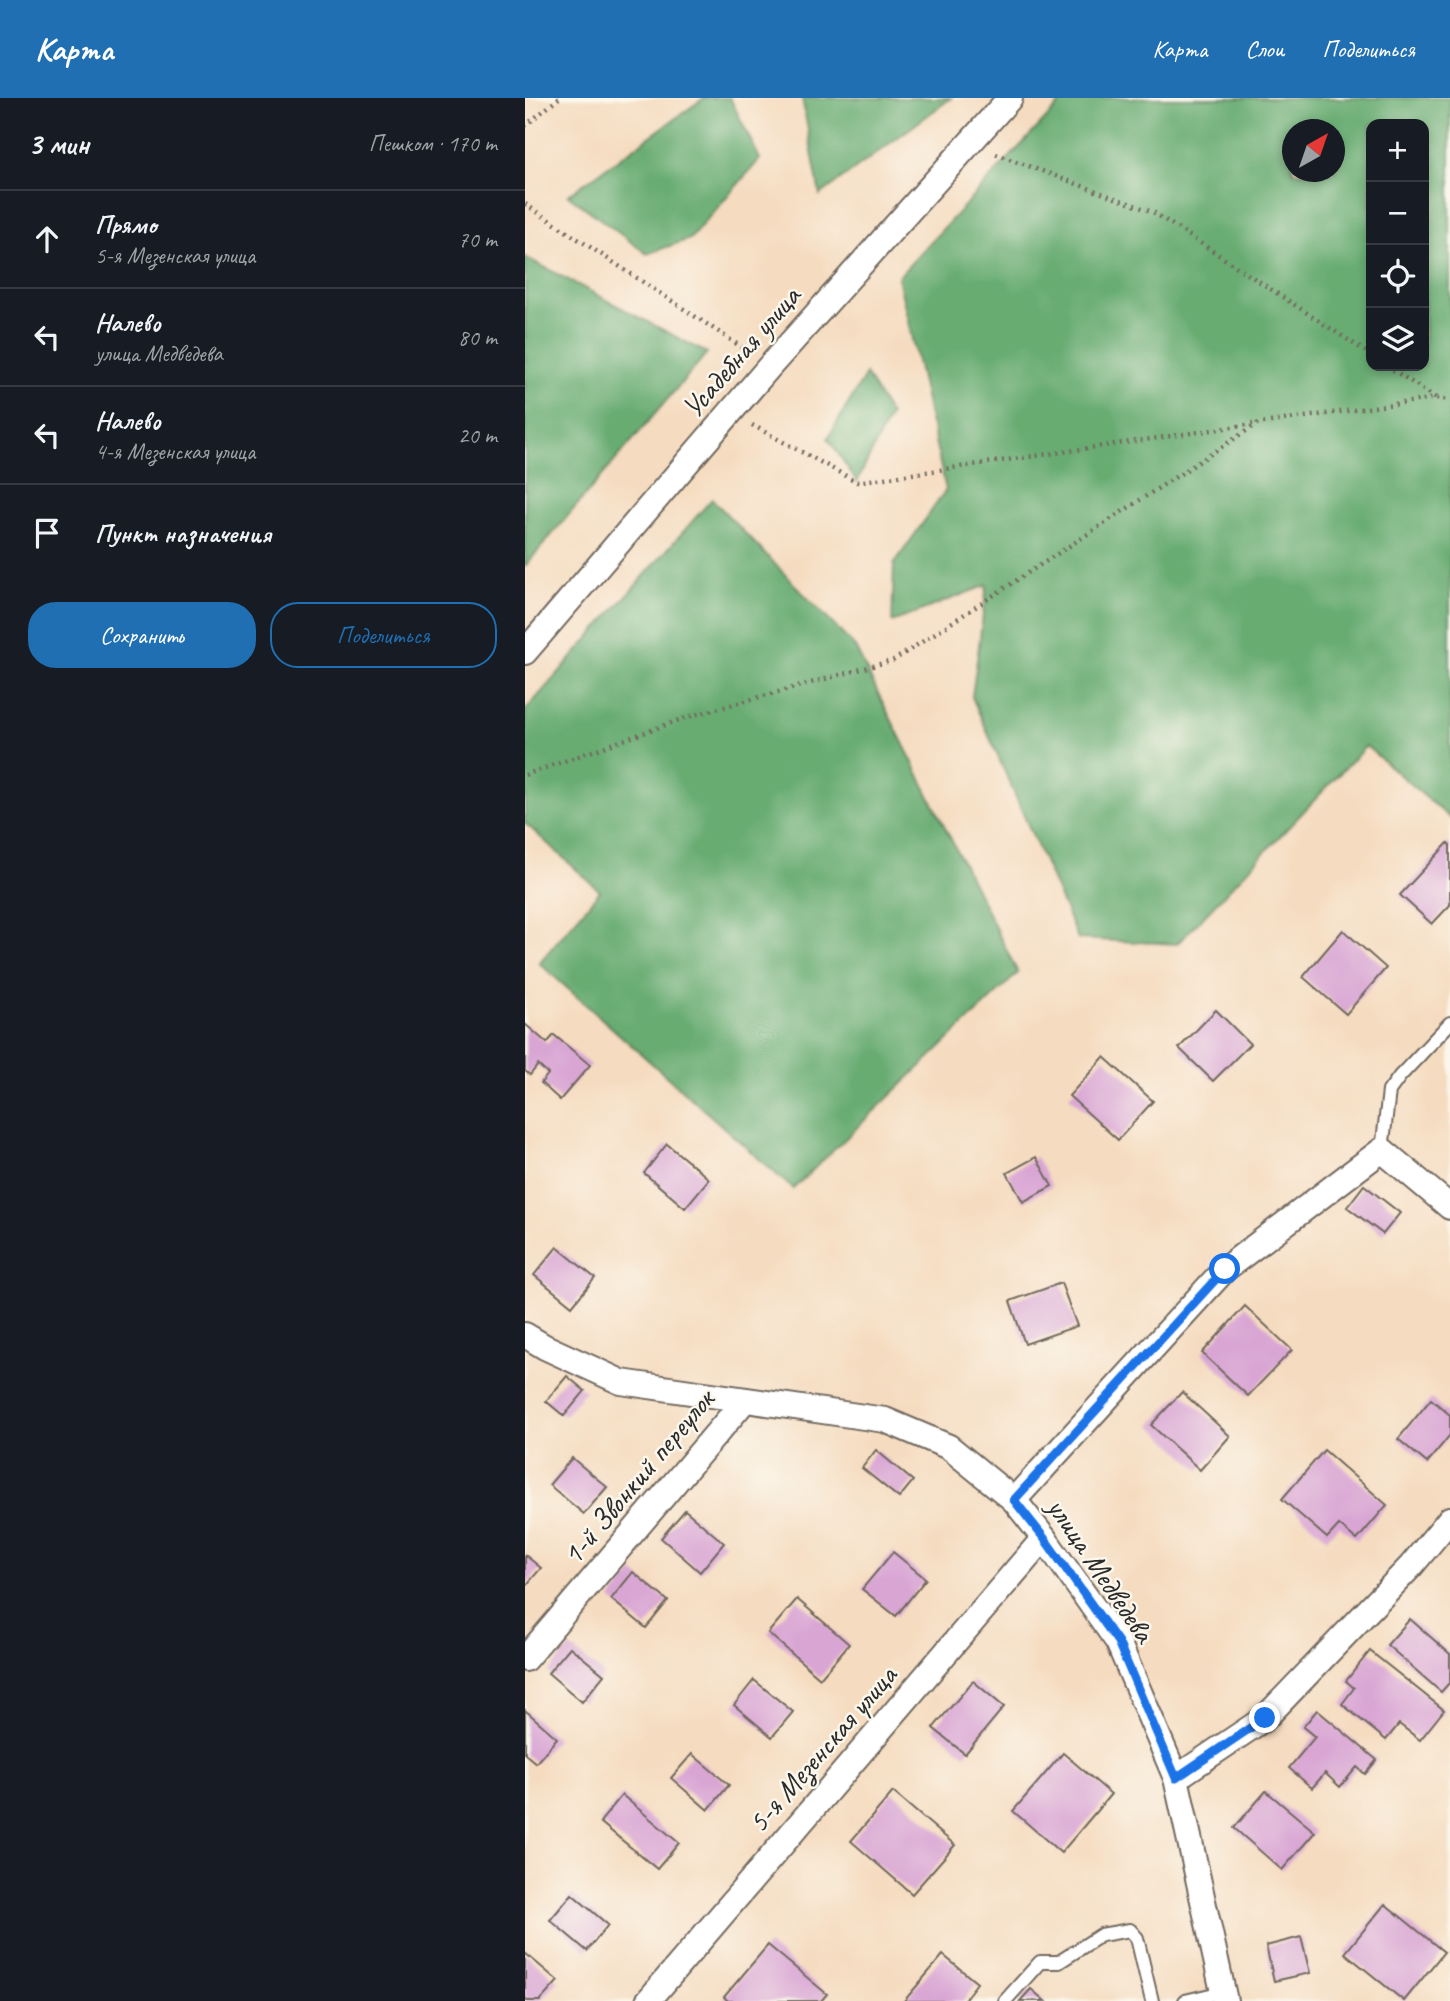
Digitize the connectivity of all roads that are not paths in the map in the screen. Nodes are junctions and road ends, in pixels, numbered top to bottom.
1 (1010, 98) edge
2 (525, 652) edge
3 (1450, 1023) edge
4 (1382, 1150) junction
5 (1450, 1206) edge
6 (525, 1335) edge
7 (745, 1400) junction
8 (1014, 1500) junction
9 (1450, 1519) edge
10 (1044, 1538) junction
11 (525, 1659) edge
12 (1176, 1778) junction
13 (1224, 1997) edge
14 (648, 2001) edge
15 (1005, 2001) edge
16 (1151, 2001) edge
17 (1185, 2001) edge

1 - 2 street, Усадебная улица
3 - 4 lane
4 - 5 street
4 - 8 street
6 - 7 street, улица Медведева
7 - 8 street, улица Медведева
7 - 11 street, 1-й Звонкий переулок
8 - 10 street, улица Медведева
9 - 12 street
10 - 12 street, улица Медведева
10 - 14 street, 5-я Мезенская улица
12 - 13 street, улица Медведева
13 - 17 lane
15 - 16 lane

